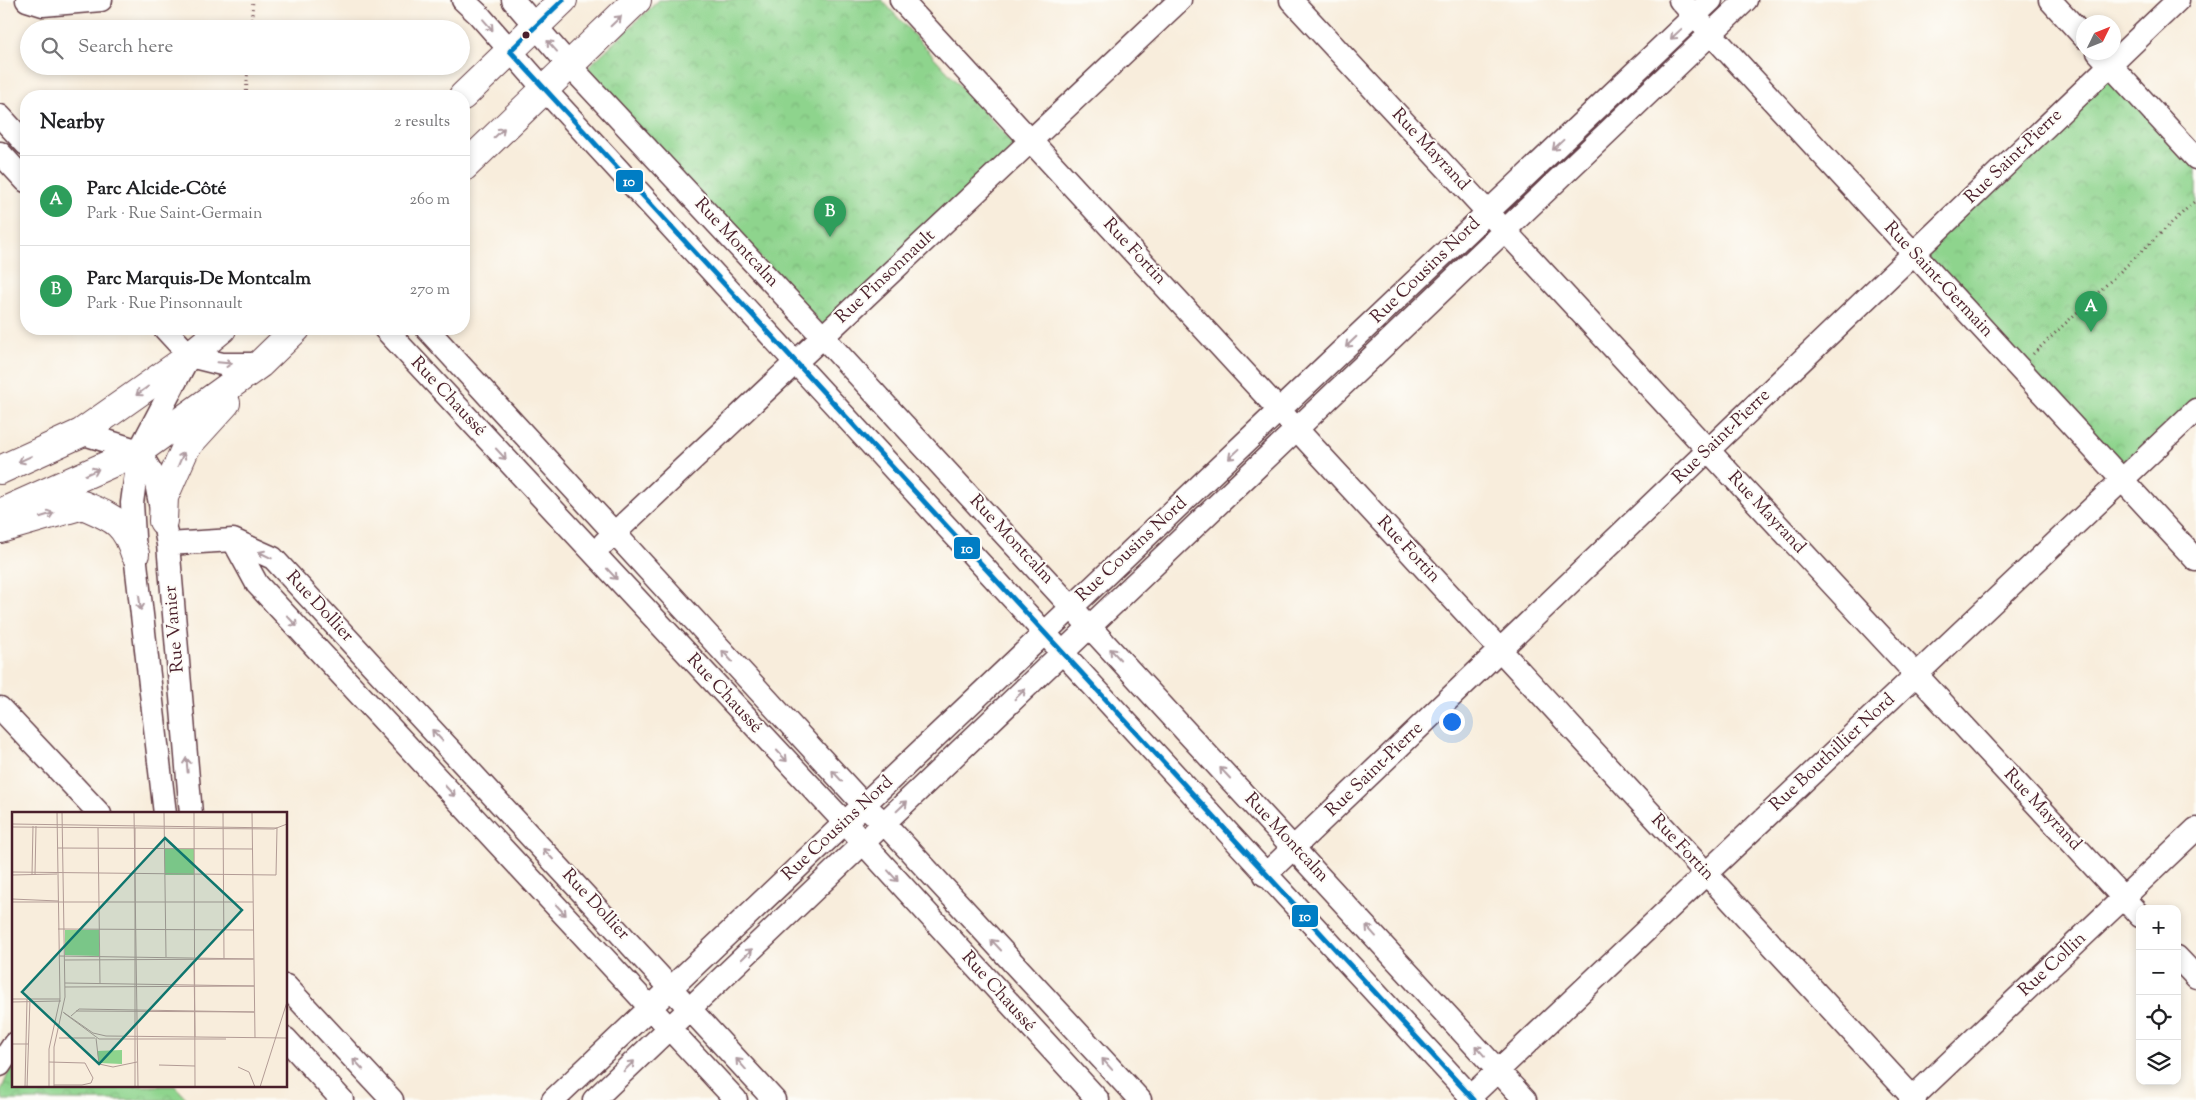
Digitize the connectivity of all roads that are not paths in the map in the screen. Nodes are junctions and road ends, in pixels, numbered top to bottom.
1 (27, 0) edge
2 (100, 0) edge
3 (463, 0) edge
4 (513, 0) edge
5 (563, 0) edge
6 (637, 0) edge
7 (902, 0) edge
8 (1180, 0) edge
9 (1291, 0) edge
10 (1711, 0) edge
11 (1746, 0) edge
12 (2050, 0) edge
13 (2178, 0) edge
14 (1687, 8) edge
15 (535, 27) junction
16 (2076, 28) edge
17 (1711, 34) junction
18 (2121, 45) edge
19 (510, 51) junction
20 (2103, 60) edge
21 (2105, 60) edge
22 (570, 66) junction
23 (469, 90) edge
24 (545, 90) junction
25 (0, 116) edge
26 (20, 138) edge
27 (1031, 140) junction
28 (0, 153) edge
29 (2196, 158) edge
30 (470, 161) edge
31 (20, 175) edge
32 (1488, 212) junction
33 (1504, 231) junction
34 (1913, 254) junction
35 (192, 335) edge
36 (290, 335) edge
37 (391, 335) edge
38 (432, 335) edge
39 (823, 337) junction
40 (205, 338) edge
41 (796, 362) junction
42 (260, 364) junction
43 (1279, 410) junction
44 (2196, 410) edge
45 (1297, 429) junction
46 (81, 433) junction
47 (1708, 450) junction
48 (139, 451) junction
49 (0, 470) edge
50 (2122, 480) junction
51 (0, 514) edge
52 (0, 529) edge
53 (165, 533) junction
54 (614, 534) junction
55 (233, 540) junction
56 (135, 554) junction
57 (593, 554) junction
58 (2196, 560) edge
59 (1072, 607) junction
60 (1090, 627) junction
61 (1045, 632) junction
62 (1500, 650) junction
63 (1063, 652) junction
64 (1916, 675) junction
65 (0, 708) edge
66 (415, 711) junction
67 (394, 730) junction
68 (864, 805) junction
69 (98, 812) edge
70 (165, 812) edge
71 (191, 812) edge
72 (845, 823) junction
73 (884, 823) junction
74 (2196, 829) edge
75 (863, 843) junction
76 (1294, 847) junction
77 (1706, 873) junction
78 (1266, 875) junction
79 (2123, 898) junction
80 (2136, 912) edge
81 (2181, 961) edge
82 (2196, 977) edge
83 (672, 987) junction
84 (288, 988) edge
85 (651, 1007) junction
86 (690, 1008) junction
87 (669, 1028) junction
88 (1085, 1040) junction
89 (288, 1041) edge
90 (12, 1047) edge
91 (1062, 1061) junction
92 (0, 1065) edge
93 (1498, 1071) junction
94 (1468, 1099) edge
95 (1912, 1099) edge
96 (342, 1100) edge
97 (392, 1100) edge
98 (553, 1100) edge
99 (594, 1100) edge
100 (736, 1100) edge
101 (774, 1100) edge
102 (1098, 1100) edge
103 (1140, 1100) edge
104 (1525, 1100) edge

1 - 2 street
3 -> 19 street, Rue Montcalm
4 - 15 street, Rue Montcalm
5 - 15 main road
22 -> 6 main road
7 - 27 street, Rue Fortin
8 - 27 street, Rue Pinsonnault
9 - 32 street, Rue Mayrand
10 - 14 street, Rue Cousins Nord
11 - 17 street, Rue Cousins Nord
12 - 16 street
13 - 18 street, Rue Saint-Pierre
14 - 17 street, Rue Saint-Germain
14 -> 32 street, Rue Cousins Nord
15 - 19 main road
22 -> 15 street, Rue Montcalm
17 - 33 street, Rue Cousins Nord
17 - 34 street, Rue Saint-Germain
19 - 23 main road
19 - 24 street, Rue Montcalm
20 - 34 street, Rue Saint-Pierre
21 - 29 street
22 - 24 main road
22 - 39 street, Rue Montcalm
30 -> 24 main road
24 - 41 street, Rue Montcalm
25 - 26 street
27 - 39 street, Rue Pinsonnault
27 - 43 street, Rue Fortin
28 - 31 street
32 - 33 street, Rue Mayrand
32 -> 43 street, Rue Cousins Nord
33 - 45 street, Rue Cousins Nord
33 - 47 street, Rue Mayrand
34 - 47 street, Rue Saint-Pierre
34 - 50 street, Rue Saint-Germain
35 - 40 street
36 - 42 main road
37 -> 57 street, Rue Chaussé
38 - 54 street, Rue Chaussé
39 - 41 street, Rue Pinsonnault
39 - 59 street, Rue Montcalm
40 -> 42 street
40 -> 46 main road
40 - 48 street, Rue Vanier
41 - 54 street, Rue Pinsonnault
41 - 61 street, Rue Montcalm
42 - 48 main road
53 -> 42 main road
43 - 45 street, Rue Fortin
43 -> 59 street, Rue Cousins Nord
44 - 50 street, Rue Bouthillier Nord
45 - 60 street, Rue Cousins Nord
45 - 62 street, Rue Fortin
46 - 48 street
46 -> 49 main road
47 - 62 street, Rue Saint-Pierre
47 - 64 street, Rue Mayrand
51 -> 48 main road
48 - 53 street, Rue Vanier
48 - 56 street, Rue Vanier
50 - 58 street, Rue Saint-Germain
50 - 64 street, Rue Bouthillier Nord
52 -> 56 main road
53 - 55 street, Rue Dollier
71 -> 53 street, Rue Vanier
54 - 57 street, Rue Pinsonnault
68 -> 54 street, Rue Chaussé
66 -> 55 street, Rue Dollier
55 -> 67 street, Rue Dollier
56 -> 70 street, Rue Vanier
57 -> 72 street, Rue Chaussé
59 - 60 street, Rue Montcalm
59 - 61 street, Rue Cousins Nord
60 - 63 street, Rue Cousins Nord
76 -> 60 street, Rue Montcalm
61 - 63 street, Rue Montcalm
61 - 68 street, Rue Cousins Nord
62 - 76 street, Rue Saint-Pierre
62 - 77 street, Rue Fortin
73 -> 63 street, Rue Cousins Nord
63 - 78 street, Rue Montcalm
64 - 77 street, Rue Bouthillier Nord
64 - 79 street, Rue Mayrand
65 - 69 street
66 - 67 street
83 -> 66 street, Rue Dollier
67 -> 85 street, Rue Dollier
68 - 72 street, Rue Cousins Nord
68 - 73 street, Rue Chaussé
72 - 75 street, Rue Chaussé
72 - 83 street, Rue Cousins Nord
73 - 75 street, Rue Cousins Nord
88 -> 73 street, Rue Chaussé
74 - 79 street, Rue Collin
86 -> 75 street, Rue Cousins Nord
75 -> 91 street, Rue Chaussé
76 - 78 street, Rue Saint-Pierre
93 -> 76 street, Rue Montcalm
77 - 93 street, Rue Bouthillier Nord
77 - 95 street, Rue Fortin
78 - 94 street, Rue Montcalm
79 - 80 street, Rue Mayrand
79 - 95 street, Rue Collin
81 - 82 street
83 - 85 street, Rue Cousins Nord
83 - 86 street, Rue Dollier
97 -> 84 street
85 - 87 street, Rue Dollier
85 - 98 street, Rue Cousins Nord
86 - 87 street, Rue Cousins Nord
101 -> 86 street, Rue Dollier
99 -> 87 street, Rue Cousins Nord
87 - 100 street, Rue Dollier
88 - 91 street
103 -> 88 street, Rue Chaussé
89 - 96 street
90 - 92 street
91 - 102 street, Rue Chaussé
93 - 94 street, Rue Bouthillier Nord
93 - 104 street, Rue Montcalm

